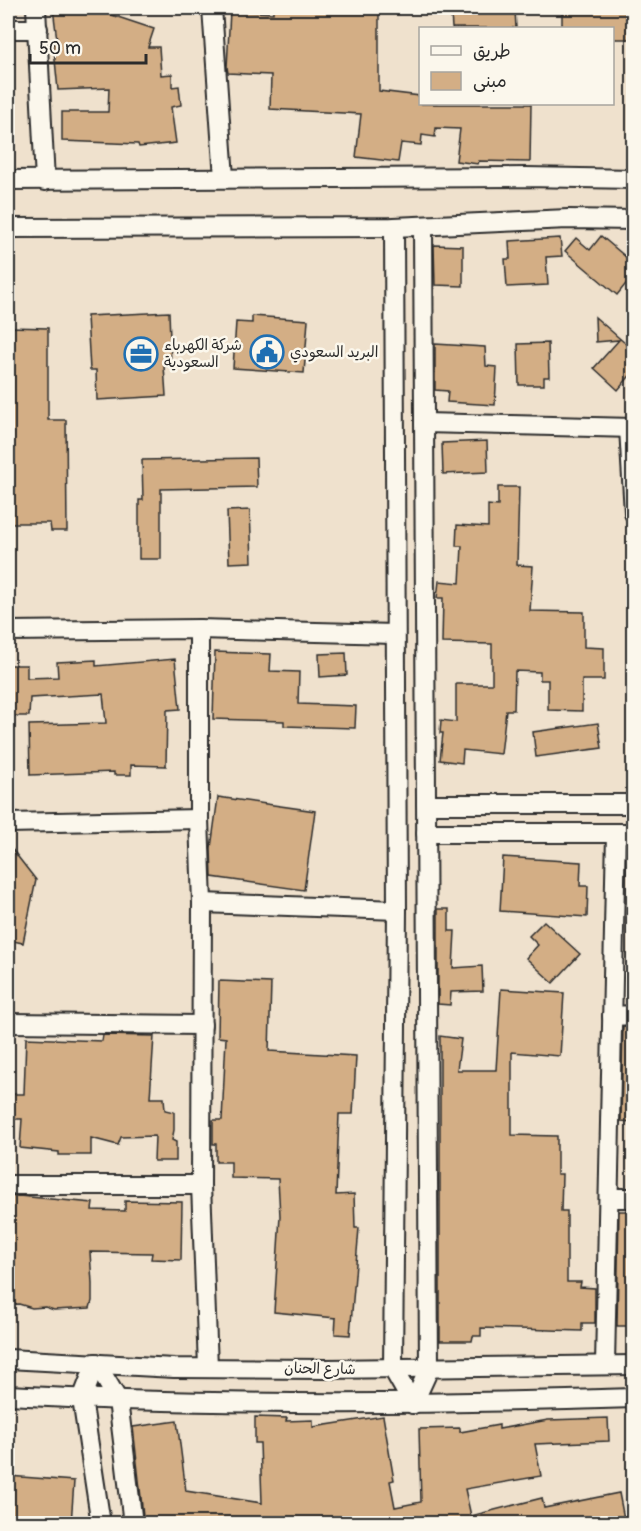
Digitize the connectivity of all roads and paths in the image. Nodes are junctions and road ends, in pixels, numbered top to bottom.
1 (36, 8) edge
2 (212, 8) edge
3 (8, 29) edge
4 (38, 29) junction
5 (225, 178) junction
6 (633, 179) edge
7 (8, 181) edge
8 (45, 181) junction
9 (633, 220) edge
10 (423, 226) junction
11 (394, 227) junction
12 (8, 228) edge
13 (424, 423) junction
14 (631, 428) edge
15 (633, 513) edge
16 (199, 629) junction
17 (8, 631) edge
18 (396, 634) junction
19 (426, 804) junction
20 (633, 804) edge
21 (200, 819) junction
22 (8, 823) edge
23 (426, 833) junction
24 (625, 833) edge
25 (202, 903) junction
26 (397, 910) junction
27 (612, 1016) junction
28 (633, 1016) edge
29 (8, 1023) edge
30 (202, 1025) junction
31 (8, 1185) edge
32 (201, 1185) junction
33 (609, 1198) junction
34 (633, 1198) edge
35 (8, 1359) edge
36 (96, 1363) junction
37 (605, 1365) junction
38 (633, 1365) edge
39 (208, 1367) junction
40 (393, 1369) junction
41 (429, 1369) junction
42 (8, 1395) edge
43 (633, 1398) edge
44 (82, 1399) junction
45 (118, 1400) junction
46 (413, 1404) junction
47 (101, 1524) edge
48 (133, 1524) edge

1 - 4 street
2 - 5 street
3 - 4 street
4 - 8 street
5 - 6 street
5 - 8 street
7 - 8 street
9 - 10 street
10 - 11 street
10 - 13 street
11 - 12 street
11 - 18 street
13 - 14 street
13 - 19 street
14 - 15 street
16 - 17 street
16 - 18 street
16 - 21 street
18 - 26 street
19 - 20 street
19 - 23 street
21 - 22 street
21 - 25 street
23 - 24 street
23 - 41 street
24 - 27 street
25 - 26 street
25 - 30 street
26 - 40 street
27 - 28 street
27 - 33 street
29 - 30 street
30 - 32 street
31 - 32 street
32 - 39 street
33 - 34 street
33 - 37 street
35 - 36 street, شارع الحنان
36 - 39 street, شارع الحنان
36 - 44 street
36 - 45 street
37 - 38 street, شارع الحنان
37 - 41 street, شارع الحنان
39 - 40 street, شارع الحنان
40 - 41 street, شارع الحنان
40 - 46 street
41 - 46 street
42 - 44 street
43 - 46 street
44 - 45 street
44 - 47 street
45 - 46 street
45 - 48 street

